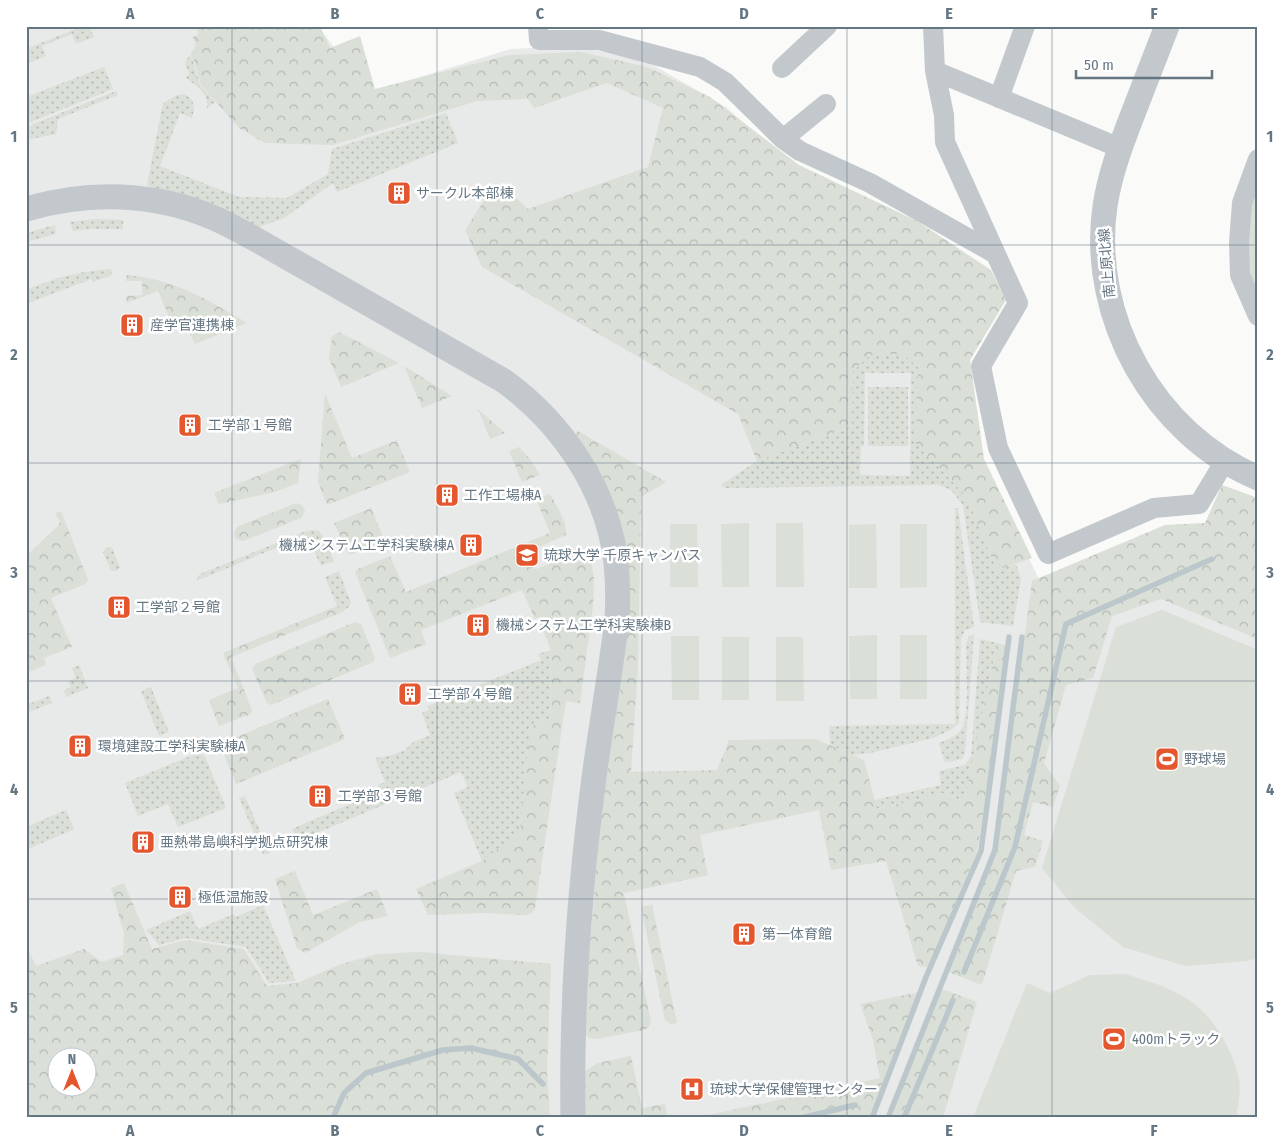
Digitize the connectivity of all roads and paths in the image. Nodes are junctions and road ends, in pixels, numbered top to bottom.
1 (538, 26) edge
2 (827, 26) edge
3 (934, 26) edge
4 (1025, 26) edge
5 (1167, 26) edge
6 (782, 68) dead end
7 (935, 71) junction
8 (999, 98) junction
9 (826, 104) dead end
10 (783, 139) junction
11 (1120, 148) junction
12 (1258, 159) edge
13 (26, 209) edge
14 (994, 253) junction
15 (1258, 316) edge
16 (1225, 461) junction
17 (1258, 478) edge
18 (573, 1118) edge

1 - 10 street
2 - 6 street
3 - 7 street
4 - 8 street
5 - 11 street, 南上原北線
7 - 8 street
7 - 14 street
8 - 11 street
9 - 10 street
10 - 14 street
11 - 16 street, 南上原北線
12 - 15 street
13 - 18 street
14 - 16 street
16 - 17 street, 南上原北線

